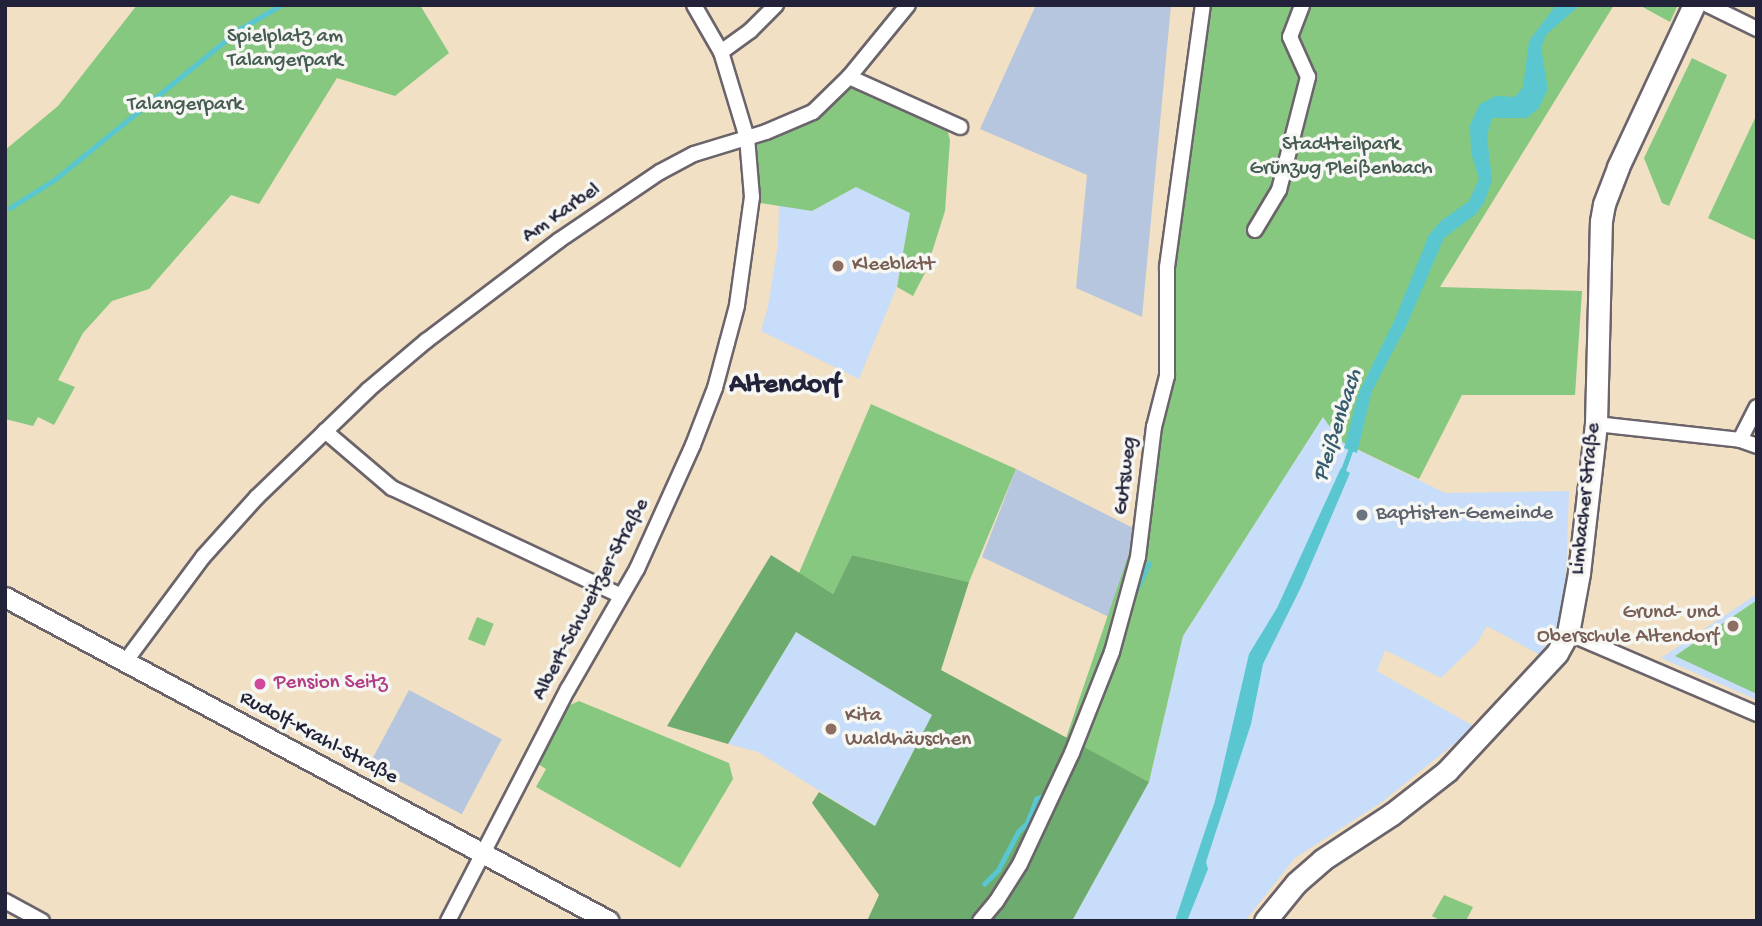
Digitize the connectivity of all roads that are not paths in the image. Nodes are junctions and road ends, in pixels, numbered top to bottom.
1 (694, 5) edge
2 (776, 5) edge
3 (908, 5) edge
4 (1203, 5) edge
5 (1302, 5) edge
6 (1694, 5) edge
7 (1708, 5) edge
8 (1757, 29) edge
9 (721, 52) junction
10 (849, 77) junction
11 (960, 127) dead end
12 (747, 138) junction
13 (1255, 230) dead end
14 (1757, 407) edge
15 (1596, 424) junction
16 (324, 431) junction
17 (1741, 440) junction
18 (1757, 446) edge
19 (619, 595) junction
20 (5, 597) edge
21 (1568, 633) junction
22 (125, 662) junction
23 (1757, 714) edge
24 (484, 854) junction
25 (5, 901) edge
26 (42, 921) edge
27 (448, 921) edge
28 (609, 921) edge
29 (980, 921) edge
30 (1265, 921) edge

1 - 9 street, Albert-Schweitzer-Straße
2 - 9 street
3 - 10 street, Am Karbel
4 - 29 street, Gutsweg
5 - 13 street
6 - 15 main road, Limbacher Straße
7 - 8 street
9 - 12 street, Albert-Schweitzer-Straße
10 - 11 street
10 - 12 street, Am Karbel
12 - 16 street, Am Karbel
12 - 19 street, Albert-Schweitzer-Straße
14 - 17 street
15 - 17 street
15 - 21 main road, Limbacher Straße
16 - 19 street
16 - 22 street, Am Karbel
17 - 18 street
19 - 24 street, Albert-Schweitzer-Straße
20 - 22 street, Rudolf-Krahl-Straße
21 - 23 street
21 - 30 main road, Limbacher Straße
22 - 24 street, Rudolf-Krahl-Straße
24 - 27 street, Albert-Schweitzer-Straße
24 - 28 street, Rudolf-Krahl-Straße
25 - 26 street

